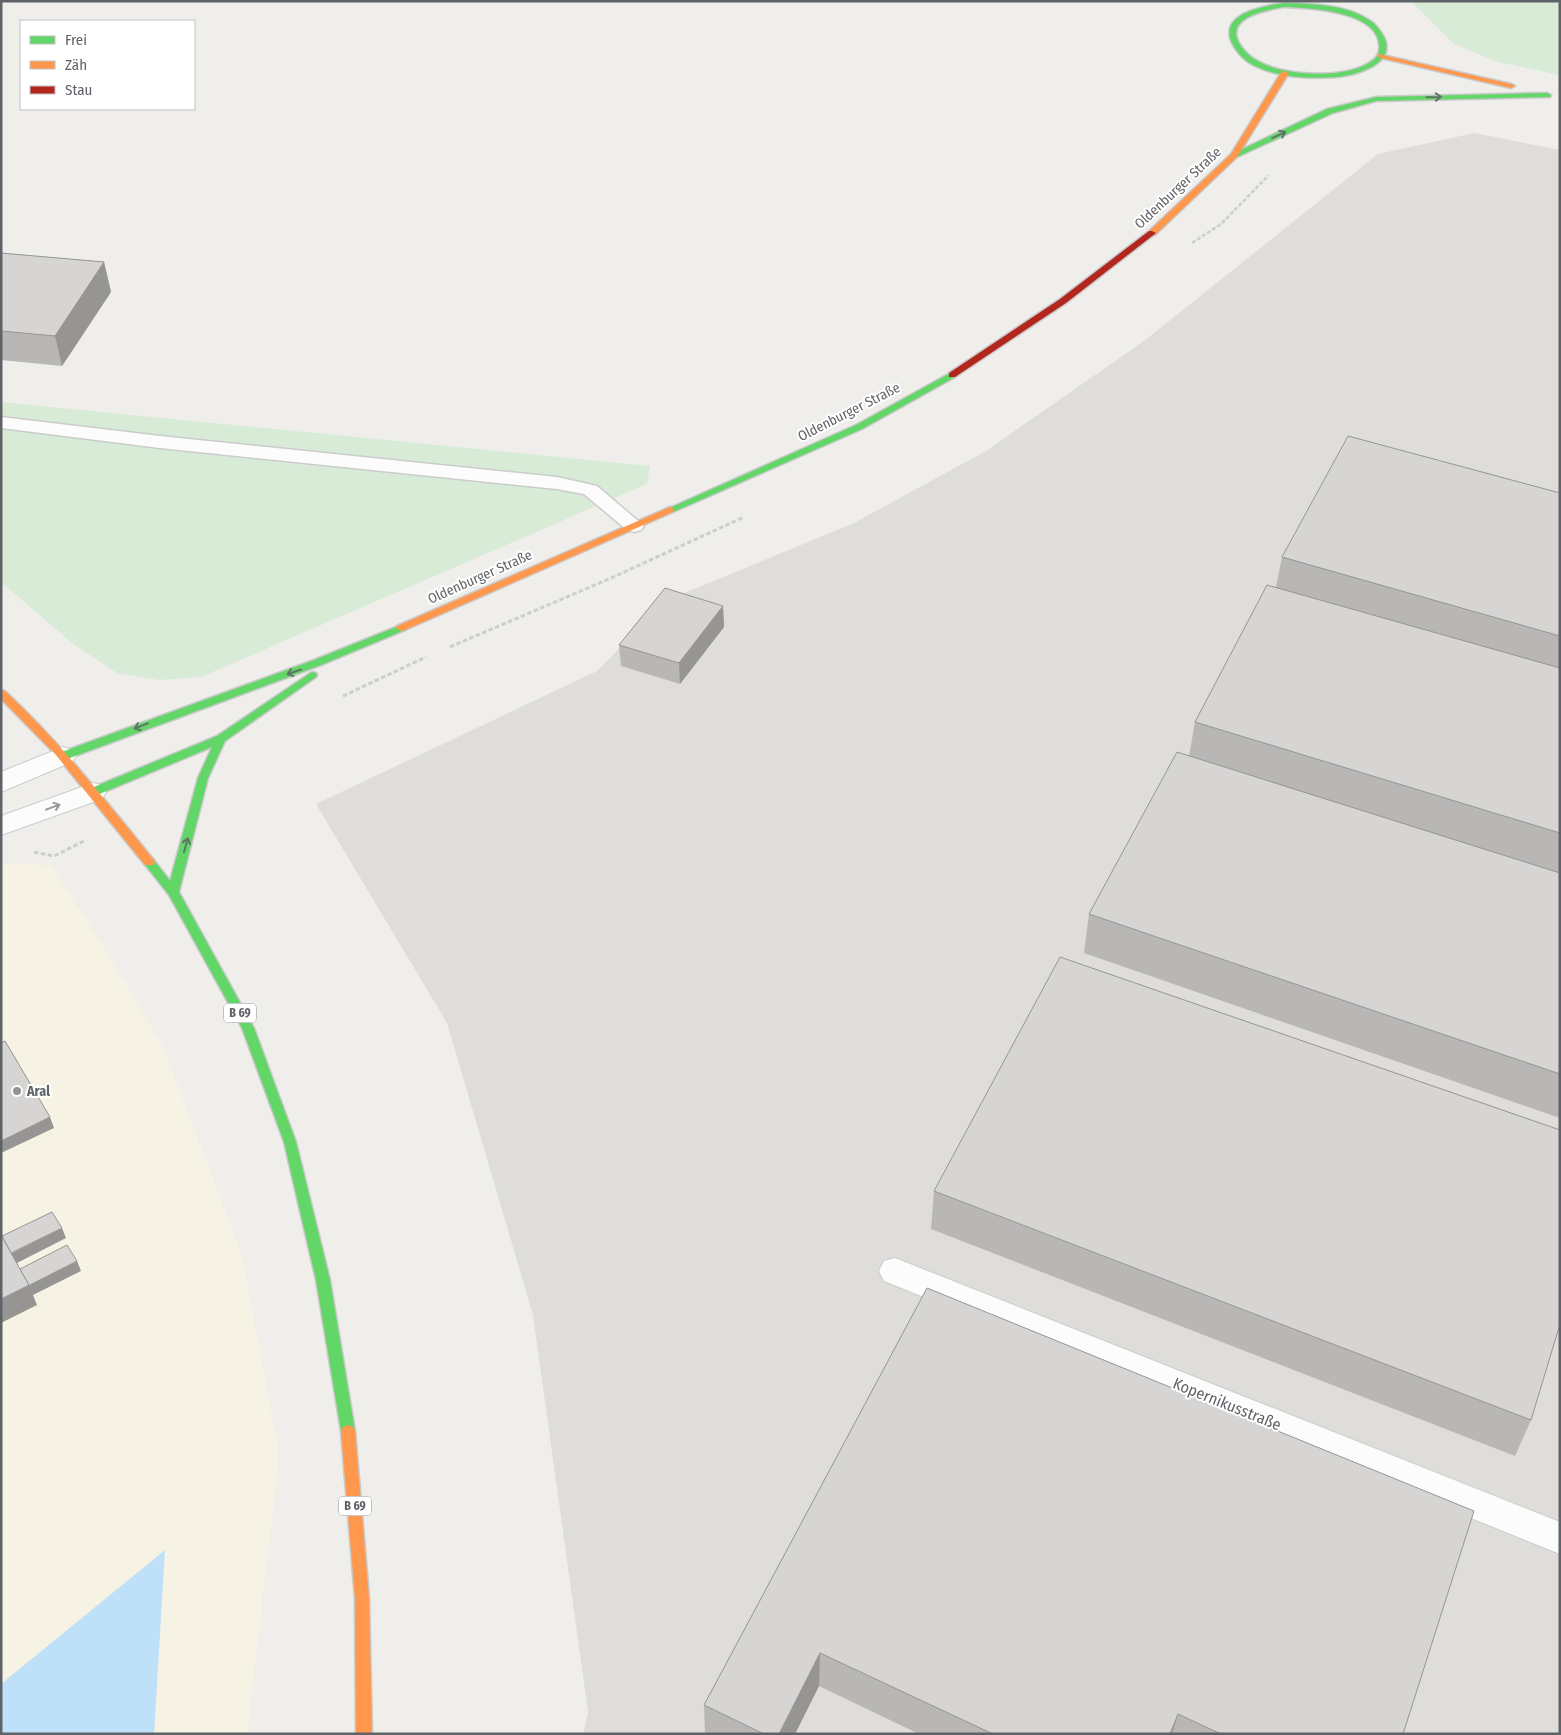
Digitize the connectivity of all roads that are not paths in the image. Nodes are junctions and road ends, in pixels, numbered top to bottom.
1 (1333, 5) edge
2 (1381, 56) junction
3 (1285, 73) junction
4 (1546, 95) junction
5 (1560, 98) edge
6 (1234, 155) junction
7 (1, 422) edge
8 (634, 526) junction
9 (340, 656) junction
10 (1, 693) edge
11 (221, 738) junction
12 (63, 756) junction
13 (1, 783) edge
14 (93, 792) junction
15 (1, 826) edge
16 (173, 892) junction
17 (894, 1271) dead end
18 (1560, 1538) edge
19 (364, 1734) edge

1 - 2 main road
1 - 3 main road
2 - 3 main road
2 - 4 main road
3 - 6 main road, Oldenburger Straße
4 - 5 main road
6 -> 4 main road
6 - 8 main road, Oldenburger Straße
7 - 8 lane
8 - 9 main road, Oldenburger Straße
9 - 11 main road, Oldenburger Straße
9 -> 12 main road, Oldenburger Straße
10 - 12 main road, B 69
11 - 14 main road, Oldenburger Straße
16 -> 11 main road
12 - 13 street
12 - 14 main road, B 69
15 -> 14 street
14 - 16 main road, B 69
16 - 19 main road, B 69
17 - 18 street, Kopernikusstraße

